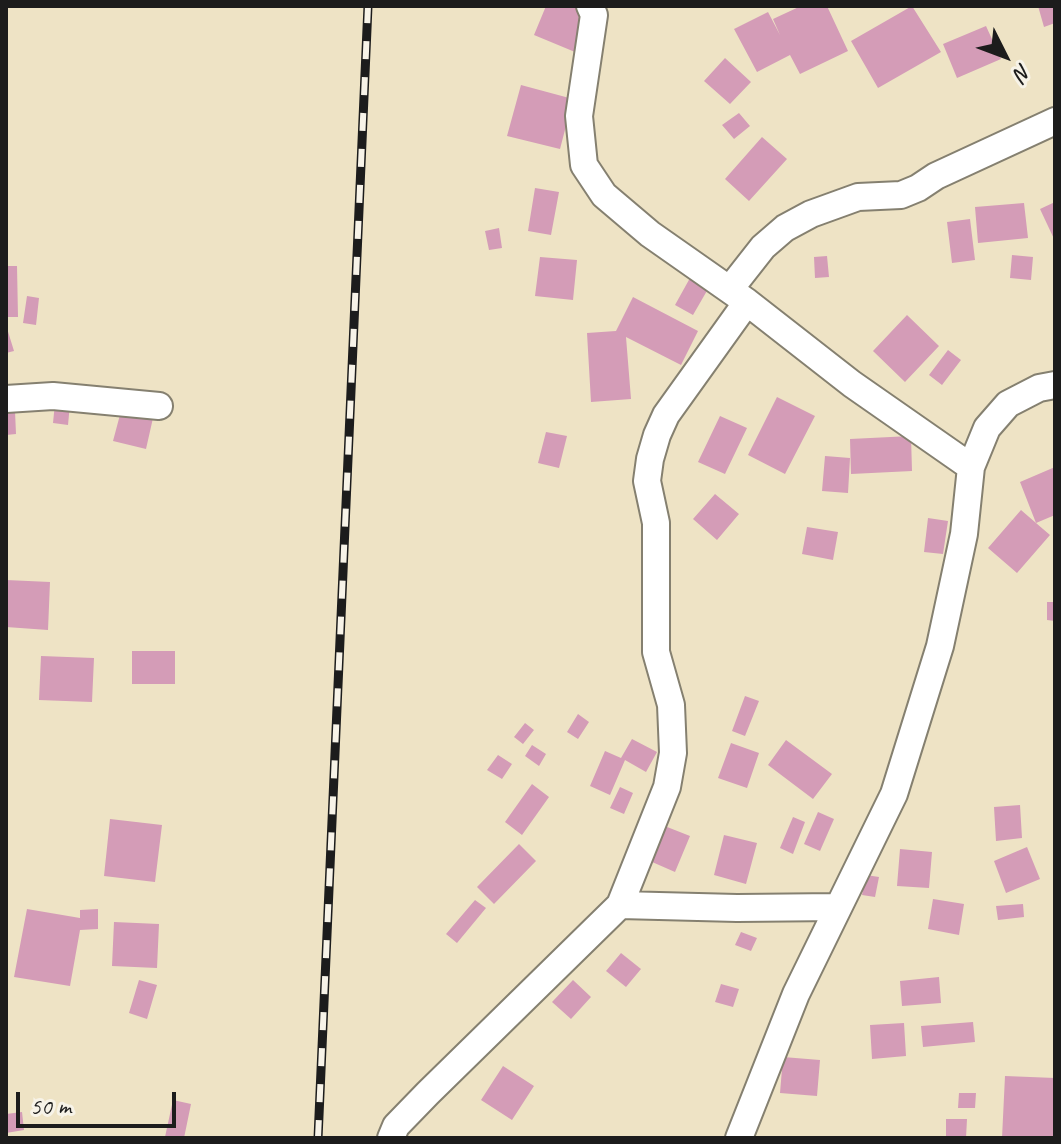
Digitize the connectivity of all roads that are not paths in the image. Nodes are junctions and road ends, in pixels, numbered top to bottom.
1 (590, 6) edge
2 (1055, 121) edge
3 (739, 296) junction
4 (1055, 385) edge
5 (6, 399) edge
6 (159, 406) dead end
7 (971, 467) junction
8 (620, 905) junction
9 (838, 907) junction
10 (391, 1138) edge
11 (739, 1138) edge

1 - 3 street
2 - 3 street
3 - 7 street
3 - 8 street
4 - 7 street
5 - 6 street
7 - 9 street
8 - 9 street
8 - 10 street
9 - 11 street

